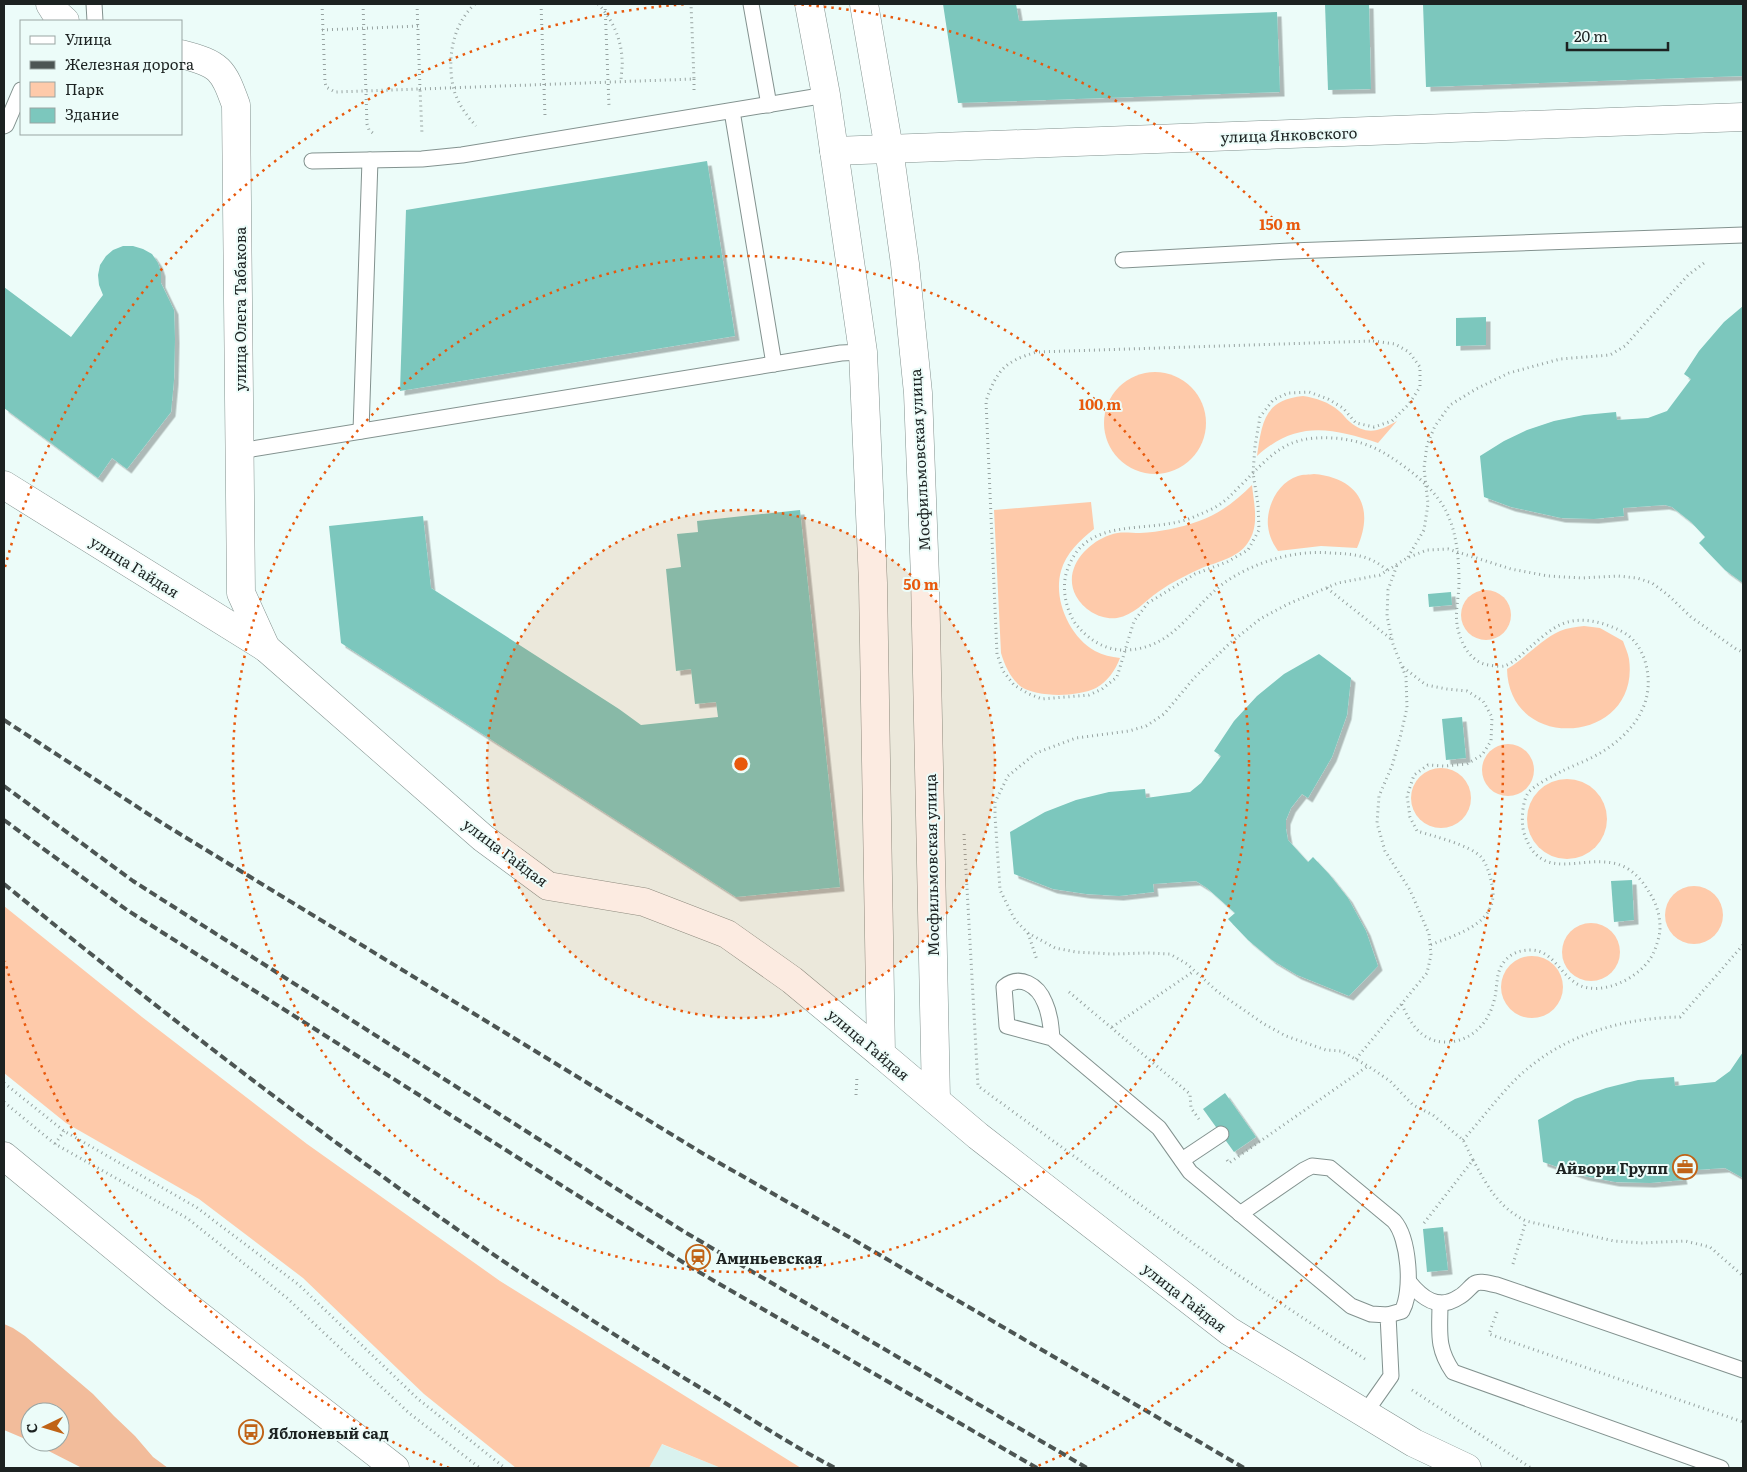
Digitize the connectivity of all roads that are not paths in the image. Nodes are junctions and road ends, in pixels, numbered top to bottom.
1 (94, 4) edge
2 (751, 4) edge
3 (809, 4) edge
4 (864, 4) edge
5 (95, 20) edge
6 (182, 54) edge
7 (20, 92) edge
8 (826, 95) junction
9 (769, 105) junction
10 (732, 111) junction
11 (1743, 117) edge
12 (4, 126) edge
13 (889, 149) junction
14 (834, 151) junction
15 (370, 160) junction
16 (312, 161) dead end
17 (1743, 235) edge
18 (1123, 260) dead end
19 (864, 352) junction
20 (774, 364) junction
21 (361, 431) junction
22 (240, 451) junction
23 (4, 485) edge
24 (240, 594) joint
25 (266, 648) junction
26 (1052, 1038) dead end
27 (881, 1054) junction
28 (936, 1099) junction
29 (1217, 1136) road end
30 (4, 1156) edge
31 (1182, 1160) junction
32 (1240, 1214) junction
33 (1409, 1282) junction
34 (1440, 1303) junction
35 (1388, 1314) junction
36 (1743, 1370) edge
37 (1365, 1413) junction
38 (395, 1468) edge
39 (1467, 1468) edge
40 (1721, 1468) edge

1 - 5 lane
2 - 9 lane
3 - 8 street
4 - 13 street, Мосфильмовская улица
6 - 22 street, улица Олега Табакова
7 - 12 lane
8 - 9 lane
8 - 14 street
9 - 10 lane
10 - 15 lane
10 - 20 lane
11 - 13 street, улица Янковского
13 - 14 street, улица Янковского
13 - 28 street, Мосфильмовская улица
14 - 19 street
15 - 16 lane
15 - 21 lane
17 - 18 lane
19 - 20 lane
19 - 27 street
20 - 21 lane
21 - 22 lane
22 - 24 street, улица Олега Табакова
23 - 25 street, улица Гайдая
24 - 25 street, улица Гайдая
25 - 27 street, улица Гайдая
26 - 31 lane
27 - 28 street, улица Гайдая
28 - 37 street, улица Гайдая
29 - 31 lane
30 - 38 street
31 - 32 lane
32 - 33 lane
32 - 35 lane
33 - 34 lane
33 - 35 lane
34 - 36 lane
34 - 40 lane
35 - 37 lane
37 - 39 street, улица Гайдая

